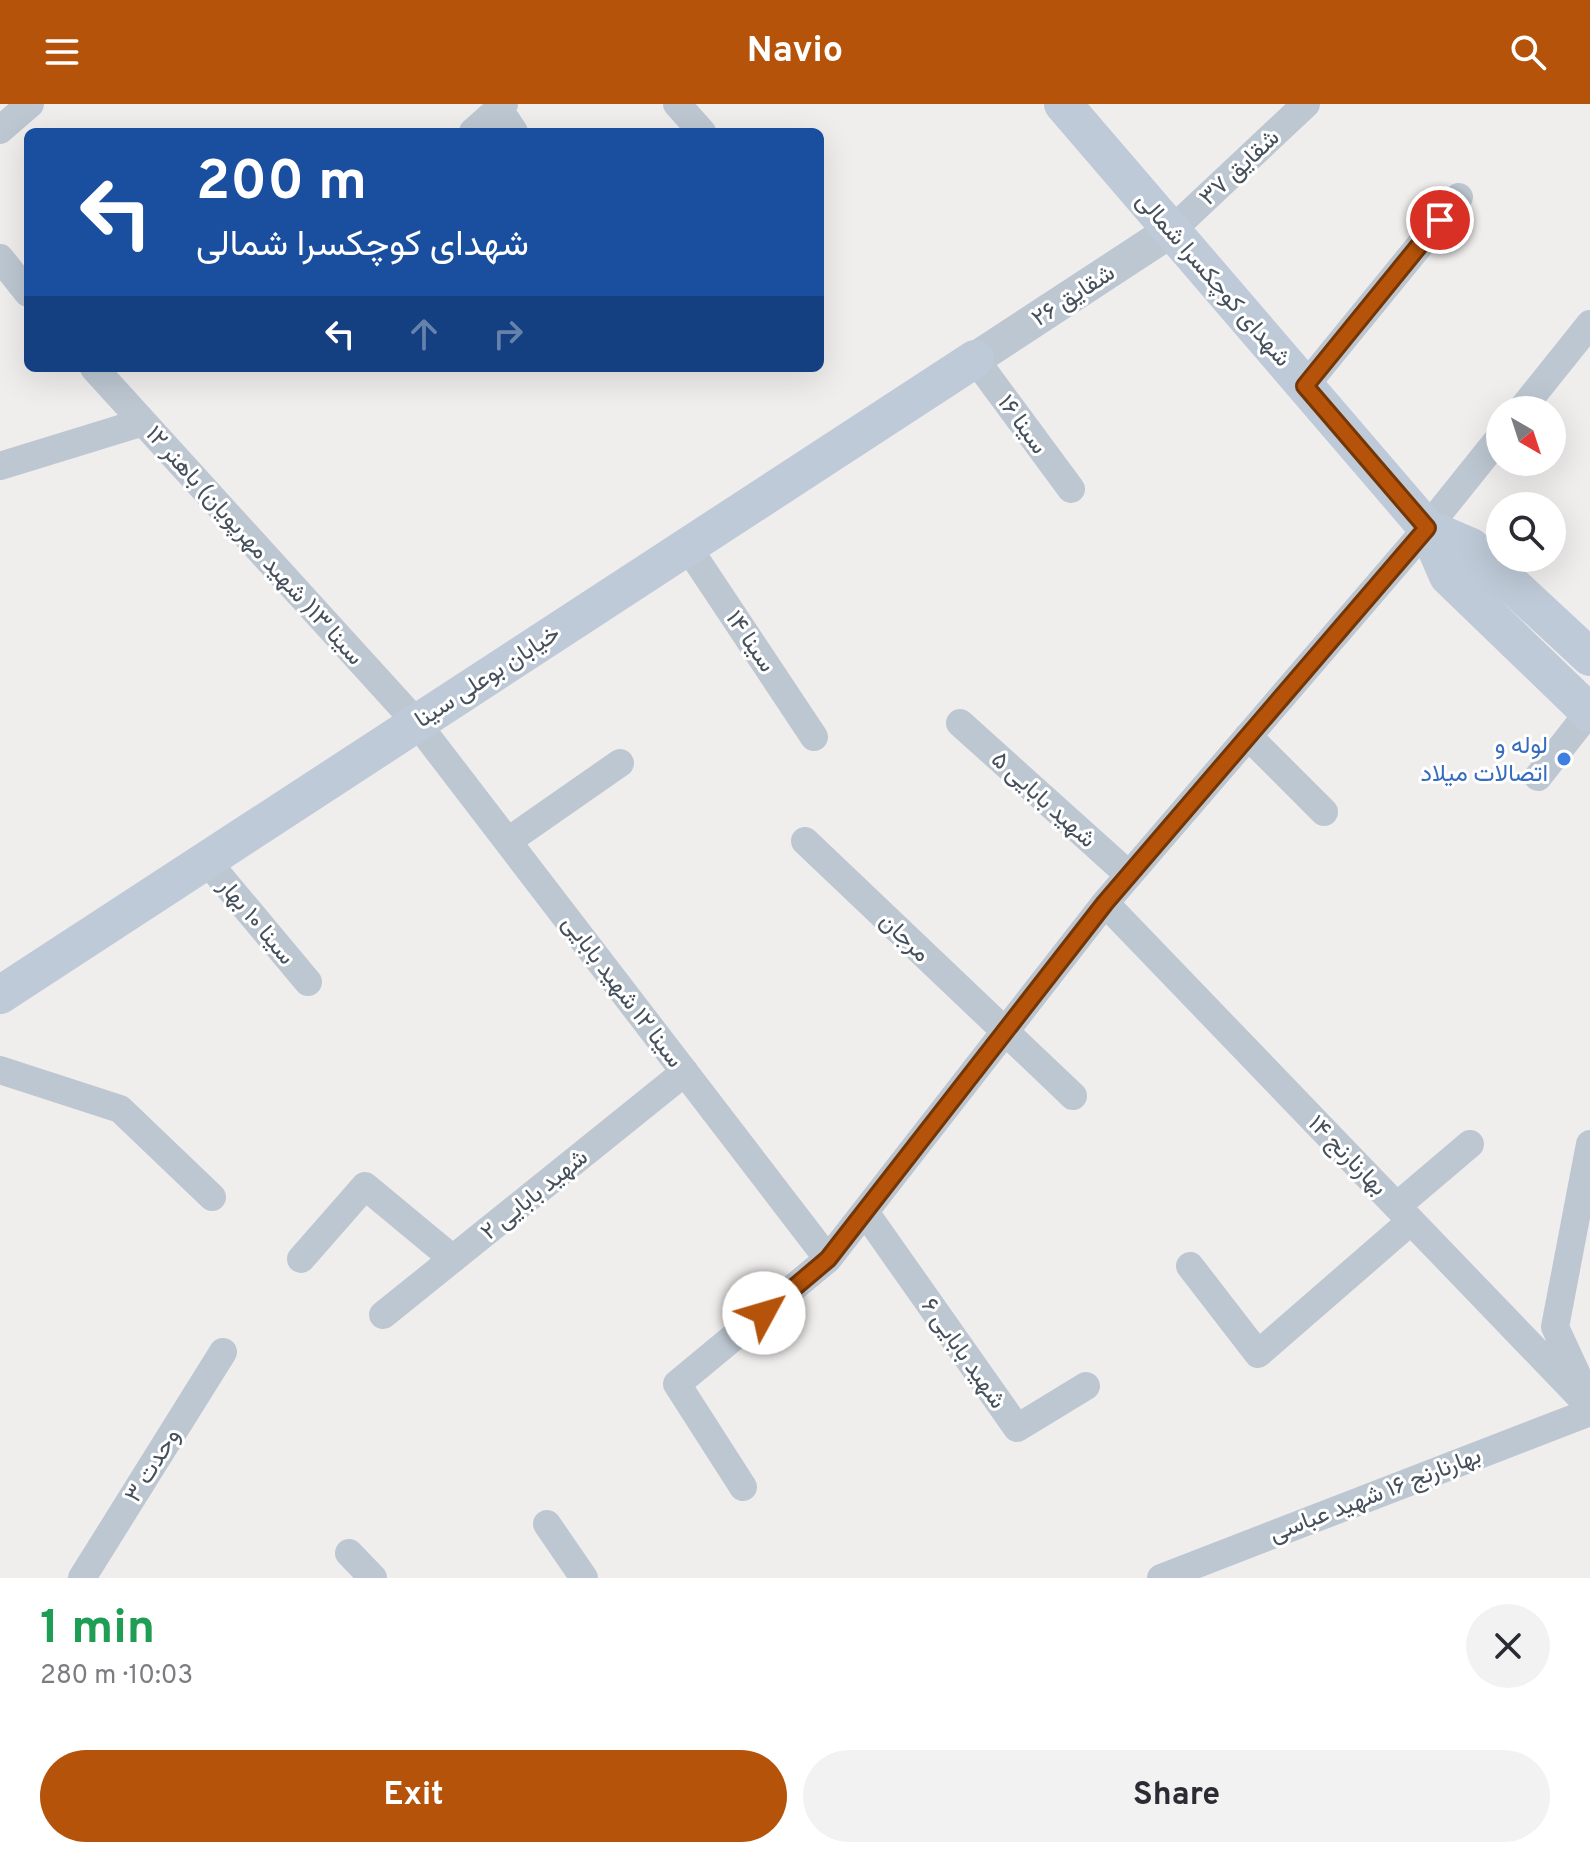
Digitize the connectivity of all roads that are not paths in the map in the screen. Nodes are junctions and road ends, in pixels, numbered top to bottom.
1 (30, 104) edge
2 (677, 104) edge
3 (1063, 104) edge
4 (1306, 104) edge
5 (506, 115) edge
6 (481, 128) edge
7 (698, 128) edge
8 (0, 130) edge
9 (1459, 197) dead end
10 (1172, 230) junction
11 (0, 258) edge
12 (24, 288) edge
13 (1590, 324) edge
14 (975, 359) junction
15 (98, 372) edge
16 (1305, 386) junction
17 (1532, 396) edge
18 (143, 422) junction
19 (1486, 454) edge
20 (0, 466) edge
21 (1071, 489) dead end
22 (1427, 528) junction
23 (687, 546) junction
24 (1590, 657) edge
25 (1590, 712) edge
26 (416, 722) junction
27 (960, 723) dead end
28 (1248, 736) junction
29 (814, 737) dead end
30 (620, 763) dead end
31 (1538, 777) dead end
32 (1324, 812) dead end
33 (508, 841) junction
34 (805, 841) dead end
35 (206, 860) junction
36 (1129, 875) junction
37 (1105, 903) junction
38 (308, 982) dead end
39 (0, 995) edge
40 (1005, 1032) junction
41 (0, 1070) edge
42 (685, 1072) junction
43 (1073, 1096) dead end
44 (1470, 1144) dead end
45 (1590, 1144) edge
46 (212, 1197) dead end
47 (865, 1212) junction
48 (1404, 1213) junction
49 (301, 1259) dead end
50 (453, 1259) junction
51 (828, 1259) junction
52 (1190, 1266) dead end
53 (383, 1315) dead end
54 (223, 1352) dead end
55 (1086, 1386) dead end
56 (1590, 1407) edge
57 (743, 1487) dead end
58 (547, 1524) dead end
59 (349, 1553) dead end
60 (82, 1578) edge
61 (373, 1578) edge
62 (584, 1578) edge
63 (1161, 1578) edge

1 - 8 street
2 - 7 street
3 - 10 main road, شهدای کوچکسرا شمالی
4 - 10 street, شقایق ۳۷
5 - 6 street
9 - 16 street
10 - 14 street, شقایق ۲۶
10 - 16 main road, شهدای کوچکسرا شمالی
11 - 12 street
13 - 17 street
14 - 21 street, سینا ۱۶
14 - 23 main road, خیابان بوعلی سینا
15 - 18 street, سینا ۱۳( شهید مهرپویان) باهنر ۱۲
16 - 22 main road, شهدای کوچکسرا شمالی
18 - 20 street
18 - 26 street, سینا ۱۳( شهید مهرپویان) باهنر ۱۲
19 - 22 street
22 - 24 main road
22 - 25 main road
22 - 28 street
23 - 26 main road, خیابان بوعلی سینا
23 - 29 street, سینا ۱۴
25 - 31 street
26 - 33 street, سینا ۱۲ شهید بابایی
26 - 35 main road, خیابان بوعلی سینا
27 - 36 street, شهید بابایی ۵
28 - 32 street
28 - 36 street
30 - 33 street
33 - 42 street, سینا ۱۲ شهید بابایی
34 - 40 street, مرجان
35 - 38 street, سینا ۱۰ بهار
35 - 39 main road, خیابان بوعلی سینا
36 - 37 street
37 - 40 street
37 - 48 street, بهارنارنج ۱۴
40 - 43 street, مرجان
40 - 47 street
41 - 46 street
42 - 50 street, شهید بابایی ۲
42 - 51 street, سینا ۱۲ شهید بابایی
44 - 48 street
45 - 56 street
47 - 51 street
47 - 55 street, شهید بابایی ۶
48 - 52 street
48 - 56 street, بهارنارنج ۱۴
49 - 50 street
50 - 53 street, شهید بابایی ۲
51 - 57 street
54 - 60 street, وحدت ۳
56 - 63 street, بهارنارنج ۱۶ شهید عباسی
58 - 62 street
59 - 61 street

